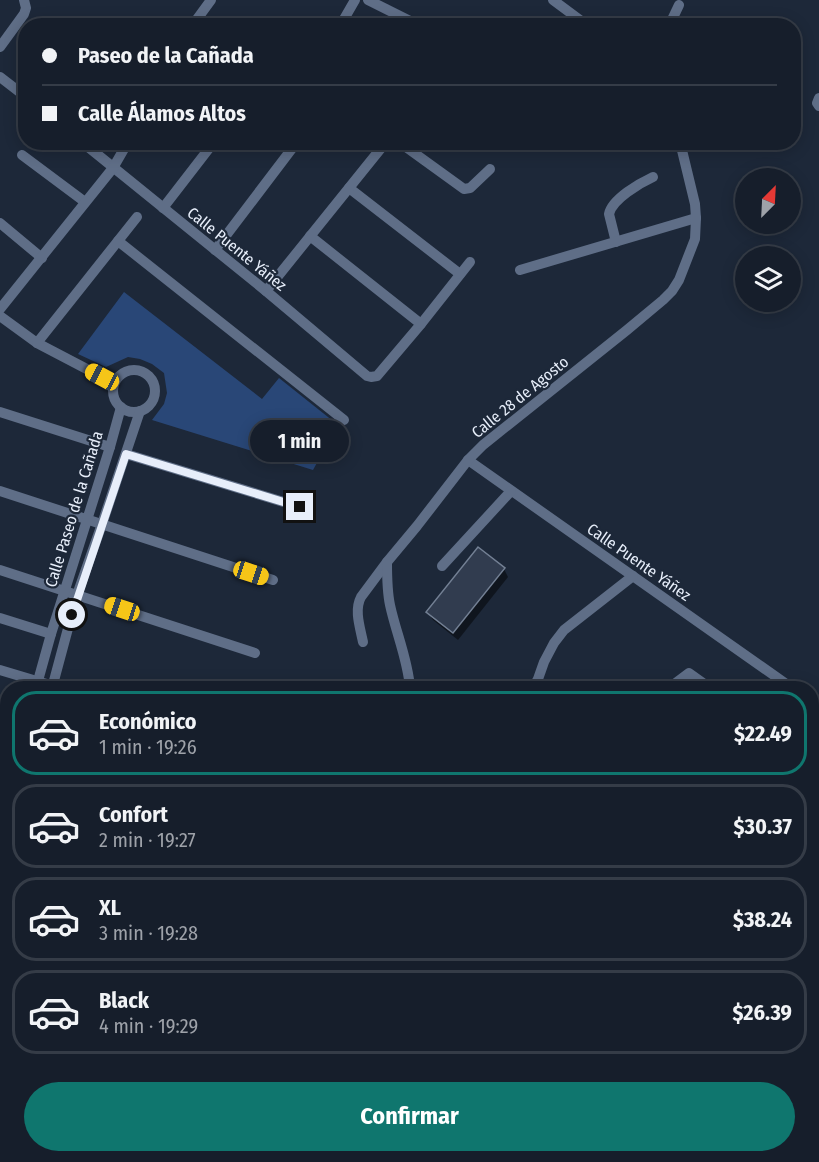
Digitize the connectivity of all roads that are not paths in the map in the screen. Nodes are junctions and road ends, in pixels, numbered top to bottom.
1 (24, 0) edge
2 (211, 0) edge
3 (355, 0) edge
4 (368, 0) edge
5 (553, 0) edge
6 (679, 5) dead end
7 (21, 18) edge
8 (198, 18) edge
9 (345, 18) edge
10 (404, 18) edge
11 (577, 18) edge
12 (673, 18) edge
13 (18, 22) edge
14 (0, 47) edge
15 (0, 77) edge
16 (18, 91) edge
17 (819, 98) edge
18 (819, 106) edge
19 (92, 150) edge
20 (123, 150) edge
21 (208, 150) edge
22 (291, 150) edge
23 (380, 150) edge
24 (410, 150) edge
25 (682, 150) edge
26 (22, 155) dead end
27 (113, 168) junction
28 (490, 169) dead end
29 (653, 177) dead end
30 (349, 188) junction
31 (85, 202) junction
32 (163, 208) junction
33 (137, 217) dead end
34 (696, 218) junction
35 (0, 223) edge
36 (310, 236) junction
37 (118, 241) junction
38 (616, 242) junction
39 (215, 250) junction
40 (42, 258) junction
41 (470, 262) dead end
42 (520, 270) dead end
43 (460, 274) junction
44 (266, 291) junction
45 (0, 309) edge
46 (0, 316) edge
47 (421, 324) junction
48 (37, 343) junction
49 (115, 381) junction
50 (121, 407) junction
51 (140, 411) junction
52 (0, 412) edge
53 (344, 420) dead end
54 (110, 447) junction
55 (126, 454) junction
56 (468, 460) junction
57 (0, 491) edge
58 (511, 491) junction
59 (300, 507) dead end
60 (86, 520) junction
61 (102, 524) junction
62 (387, 562) junction
63 (442, 566) dead end
64 (0, 570) edge
65 (633, 576) junction
66 (273, 580) dead end
67 (65, 590) junction
68 (77, 595) junction
69 (0, 618) edge
70 (51, 634) junction
71 (363, 642) dead end
72 (255, 653) dead end
73 (0, 670) edge
74 (26, 681) edge
75 (37, 681) edge
76 (56, 681) edge
77 (409, 681) edge
78 (537, 681) edge
79 (678, 681) edge
80 (700, 681) edge
81 (782, 681) edge

1 - 7 street
2 - 8 street
3 - 9 street
4 - 10 street
5 - 11 street
6 - 12 street
13 - 14 street
15 - 16 street
17 - 18 street
19 - 27 street, Calle Puente Yáñez
20 - 27 street
21 - 32 street
22 - 39 street
23 - 30 street
24 - 28 street
25 - 34 street, Calle 28 de Agosto
26 - 31 street
27 - 31 street
27 - 32 street, Calle Puente Yáñez
29 - 38 street
30 - 36 street
30 - 43 street
31 - 40 street
32 - 39 street, Calle Puente Yáñez
33 - 37 street
34 - 38 street
34 - 56 street, Calle 28 de Agosto
35 - 40 street
36 - 44 street
36 - 47 street
37 - 48 street
37 - 53 street
38 - 42 street
39 - 44 street, Calle Puente Yáñez
40 - 45 street
41 - 43 street
43 - 47 street
44 - 47 street, Calle Puente Yáñez
46 - 48 street
48 - 49 street
49 - 50 street
49 - 51 street
50 - 51 street
50 - 54 street, Calle Paseo de la Cañada
51 - 55 street, Calle Paseo de la Cañada
52 - 54 street
54 - 60 street, Calle Paseo de la Cañada
55 - 59 street
55 - 61 street, Calle Paseo de la Cañada
56 - 58 street, Calle Puente Yáñez
56 - 62 street, Calle 28 de Agosto
57 - 60 street
58 - 63 street
58 - 65 street, Calle Puente Yáñez
60 - 61 street
60 - 67 street, Calle Paseo de la Cañada
61 - 66 street
61 - 68 street, Calle Paseo de la Cañada
62 - 71 street, Calle 28 de Agosto
62 - 77 street
64 - 67 street
65 - 78 street
65 - 81 street, Calle Puente Yáñez
67 - 68 street
67 - 70 street, Calle Paseo de la Cañada
68 - 72 street
68 - 76 street, Calle Paseo de la Cañada
69 - 70 street
70 - 75 street, Calle Paseo de la Cañada
73 - 74 street
79 - 80 street

